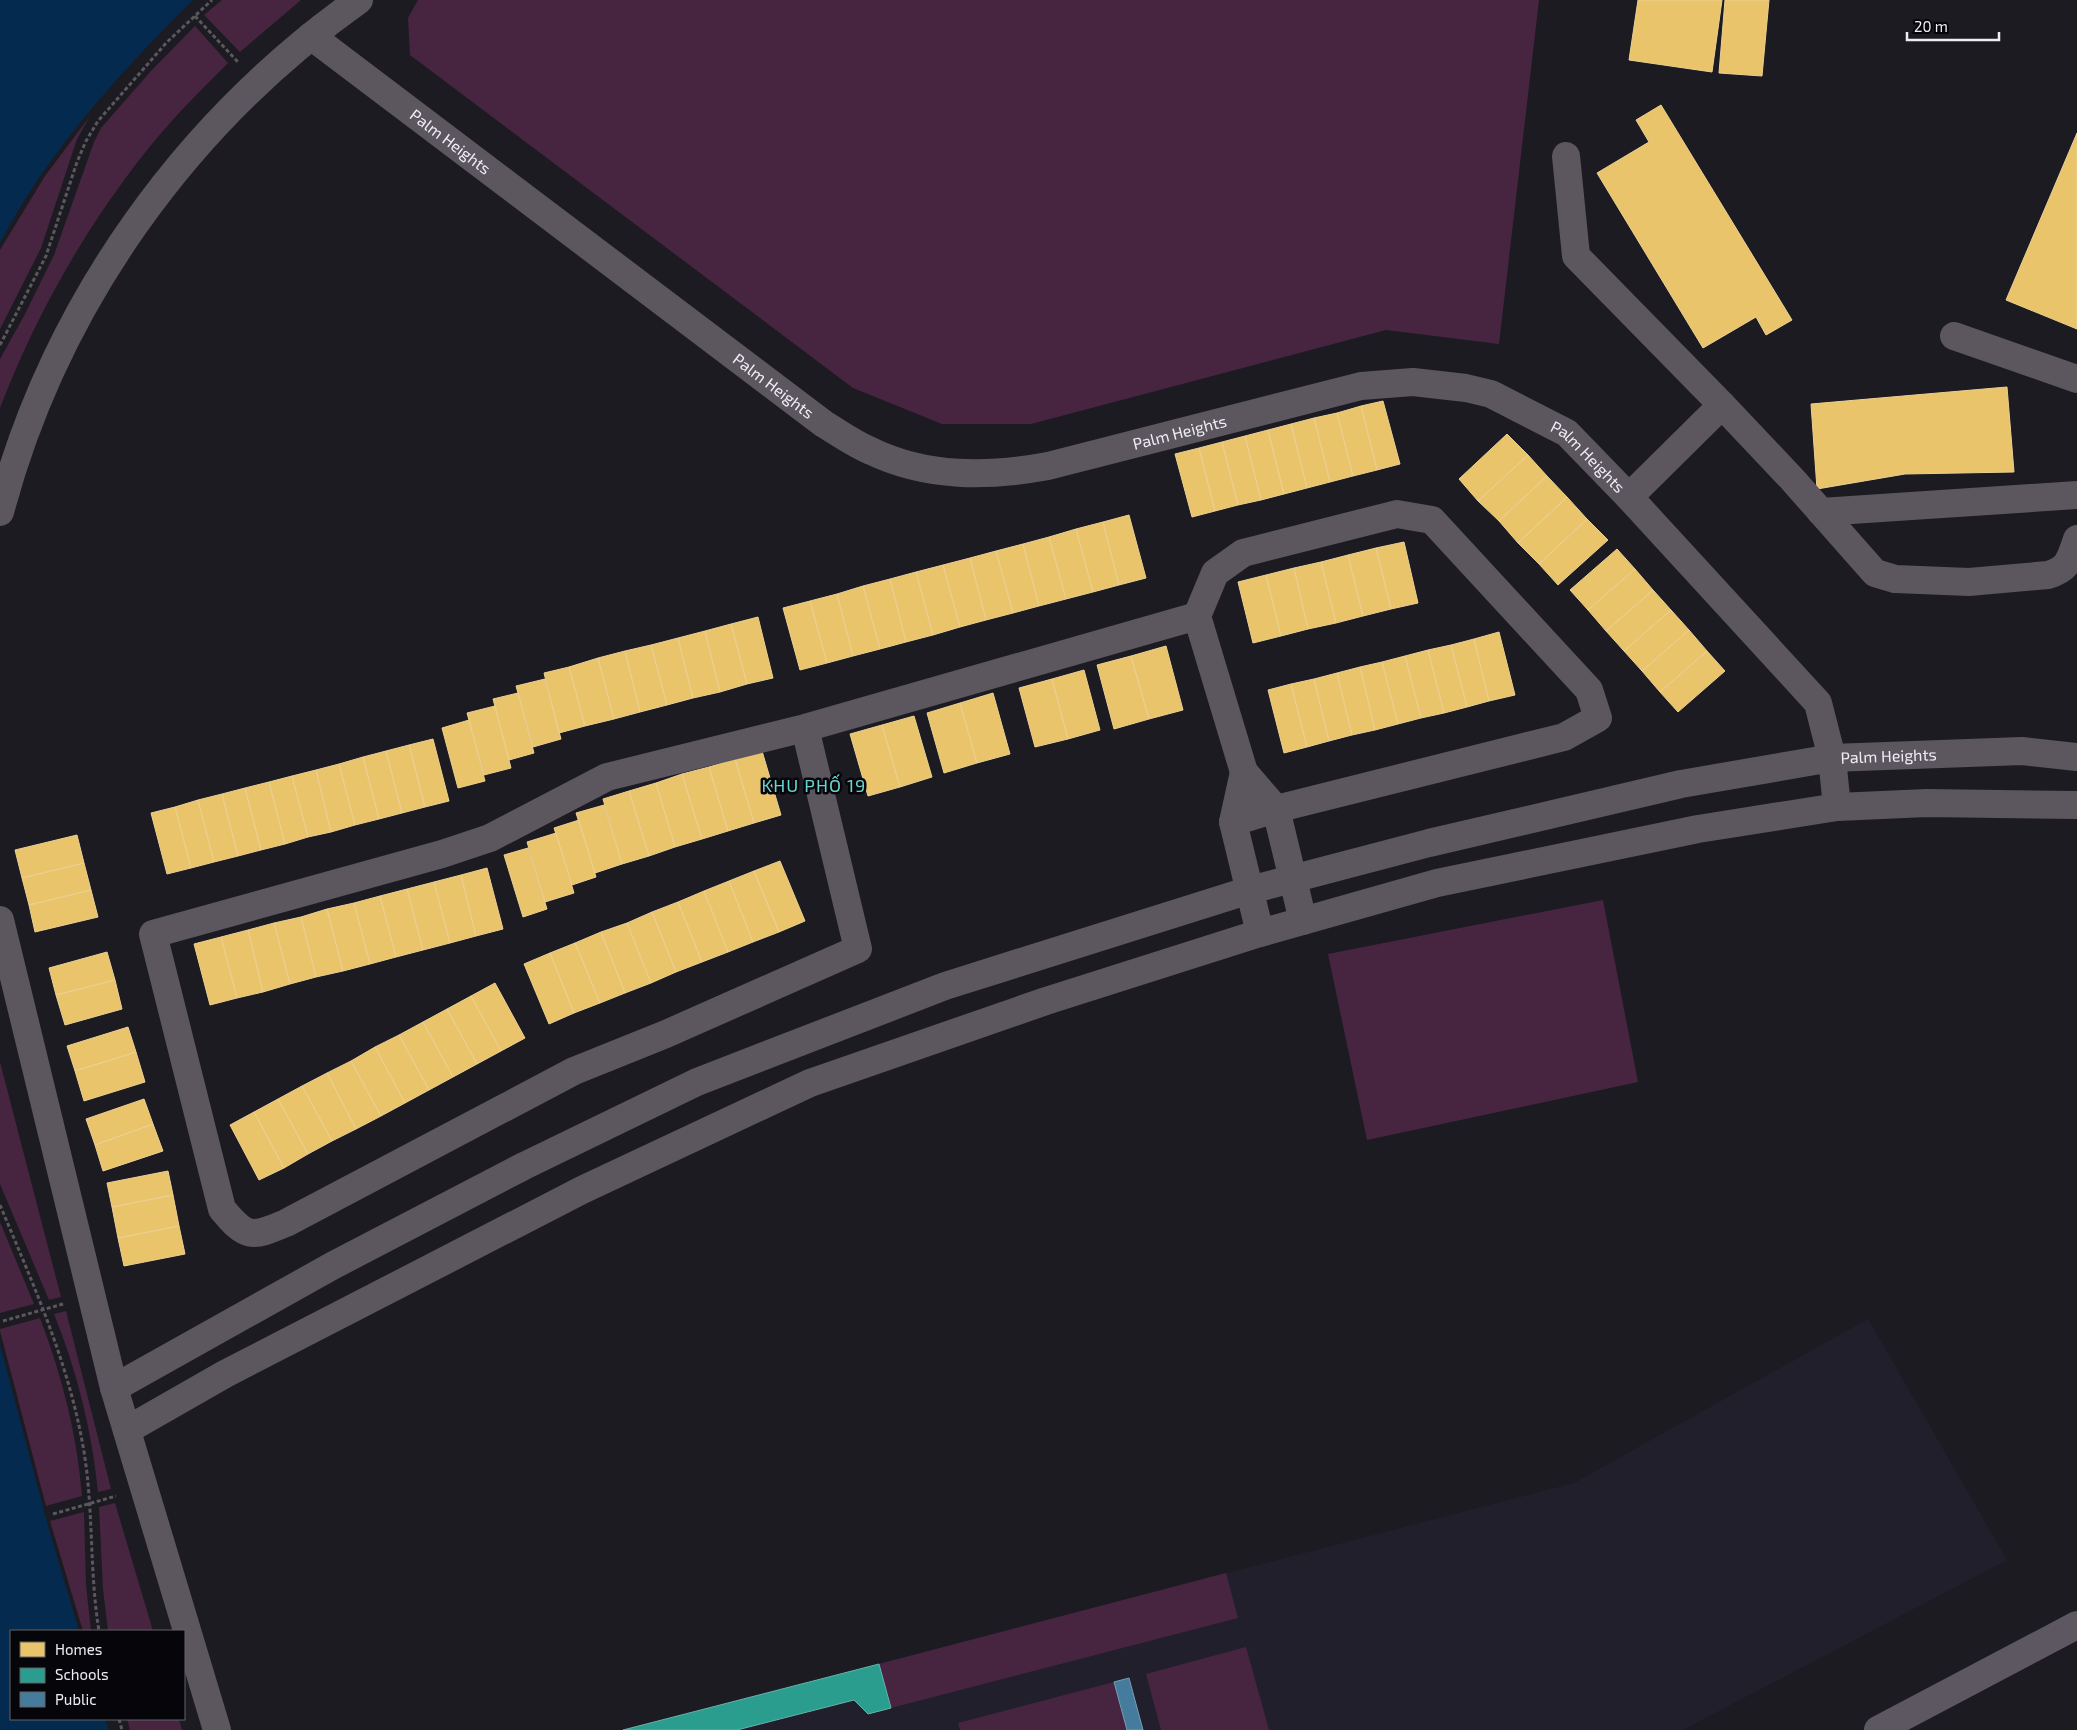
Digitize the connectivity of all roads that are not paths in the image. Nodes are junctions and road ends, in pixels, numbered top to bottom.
1 (359, 0) edge
2 (311, 36) junction
3 (1566, 156) dead end
4 (1954, 336) dead end
5 (2077, 379) edge
6 (1722, 405) junction
7 (2077, 495) edge
8 (1630, 497) junction
9 (0, 512) edge
10 (1821, 512) junction
11 (2077, 539) edge
12 (1197, 616) junction
13 (805, 728) junction
14 (2077, 757) edge
15 (1832, 758) junction
16 (1244, 772) junction
17 (2077, 806) edge
18 (1837, 807) junction
19 (1276, 809) junction
20 (1233, 822) junction
21 (1294, 879) junction
22 (1250, 890) junction
23 (0, 920) edge
24 (1303, 921) junction
25 (1260, 933) junction
26 (114, 1388) junction
27 (127, 1430) junction
28 (2077, 1624) edge
29 (217, 1730) edge
30 (1878, 1730) edge

1 - 2 street
2 - 8 street, Palm Heights
2 - 9 street
3 - 6 street
4 - 5 street
6 - 8 street
6 - 10 street
7 - 10 street
8 - 15 street, Palm Heights
10 - 11 street
12 - 13 street
12 - 16 street
12 - 19 street
13 - 13 street
14 - 15 street, Palm Heights
15 - 18 street
15 - 21 street
16 - 19 street
16 - 20 street
17 - 18 street
18 - 24 street
19 - 20 street
19 - 21 street
20 - 22 street
21 - 22 street
21 - 24 street
22 - 25 street
22 - 26 street
23 - 26 street
24 - 25 street
25 - 27 street
26 - 27 street
27 - 29 street
28 - 30 main road

